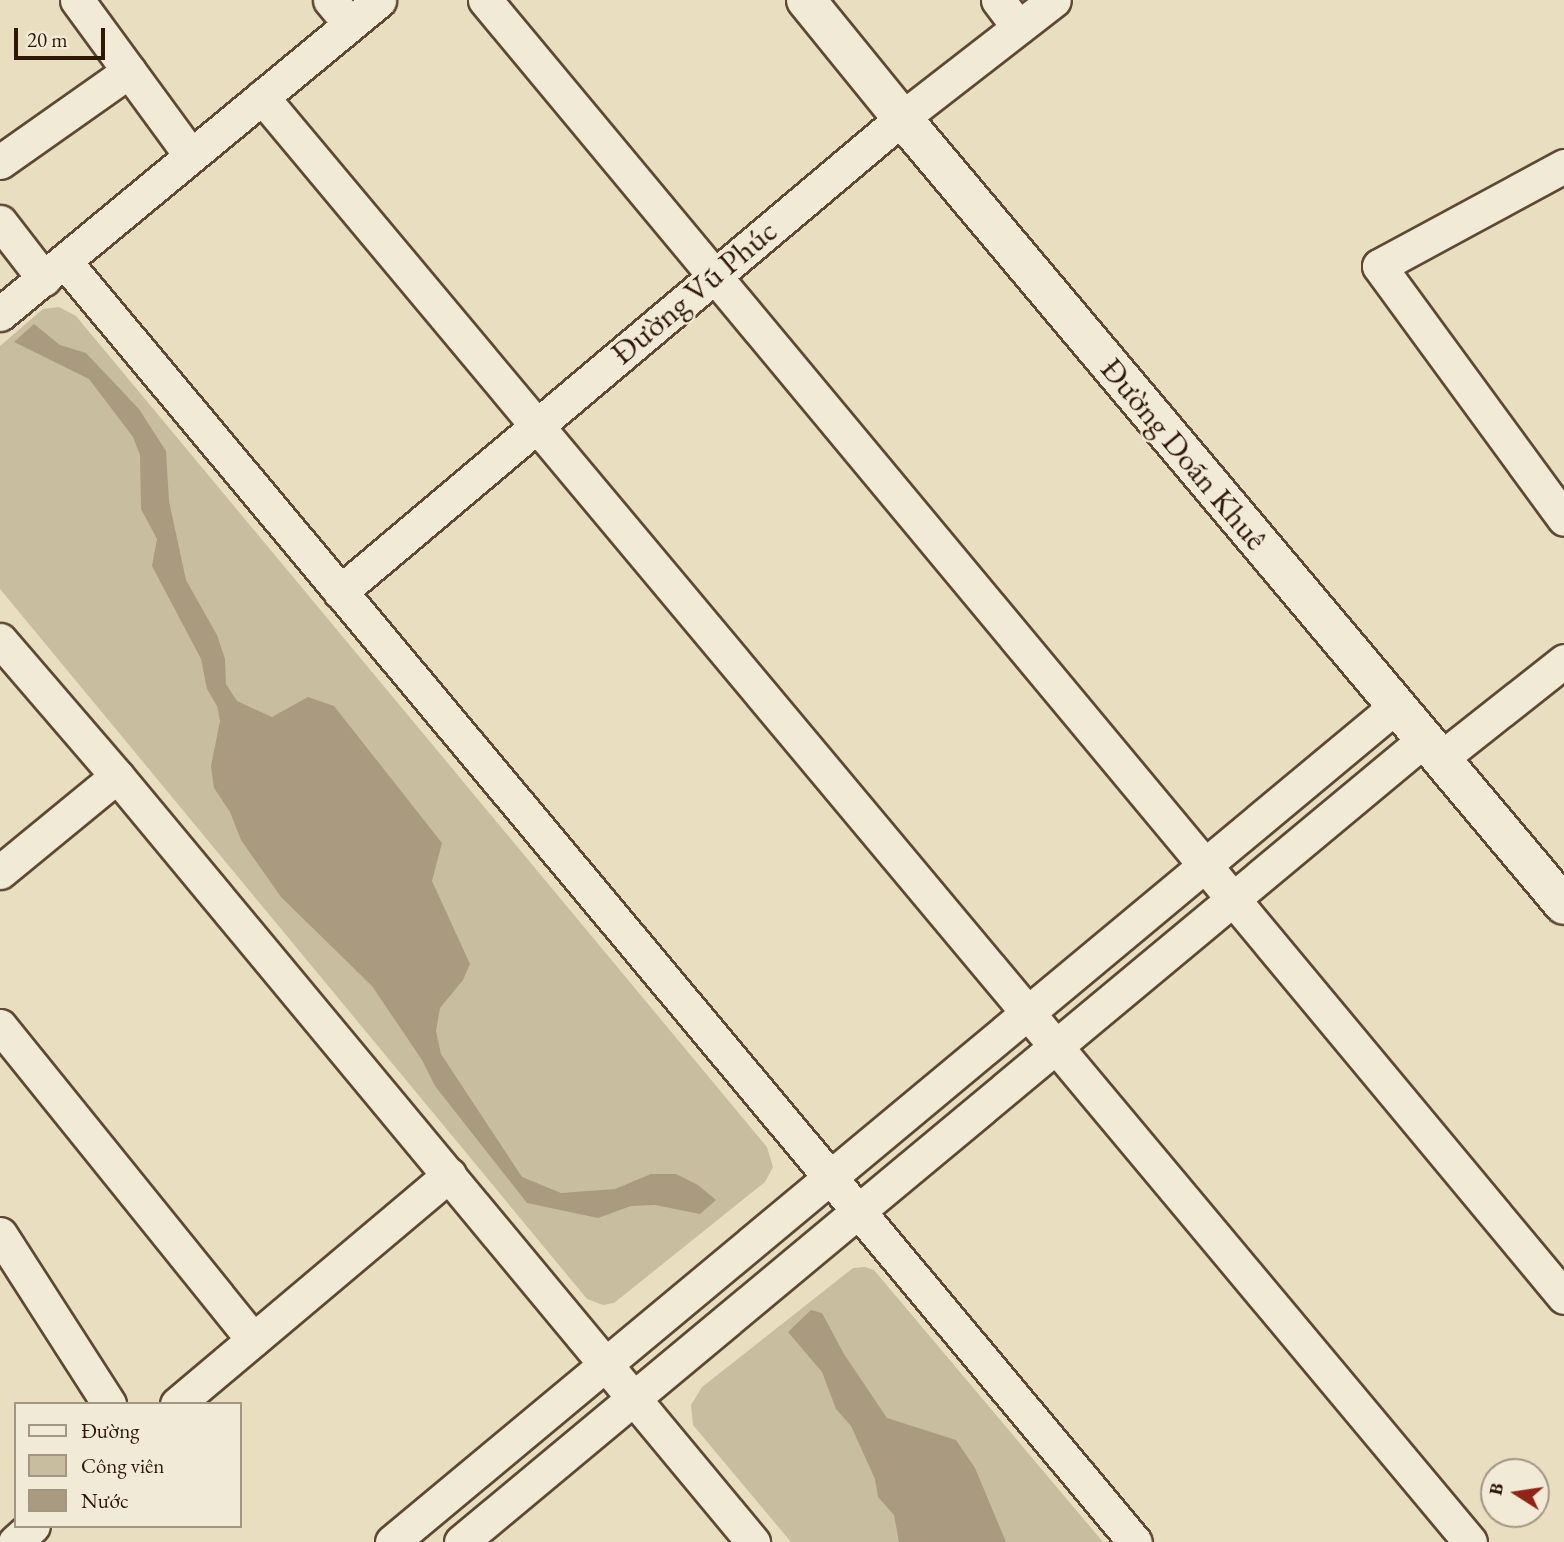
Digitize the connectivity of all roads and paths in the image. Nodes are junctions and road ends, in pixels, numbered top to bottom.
1 (77, 0) edge
2 (379, 0) edge
3 (485, 0) edge
4 (806, 0) edge
5 (998, 0) edge
6 (1054, 0) edge
7 (340, 12) edge
8 (1018, 27) junction
9 (129, 71) junction
10 (262, 97) junction
11 (901, 118) junction
12 (191, 156) junction
13 (0, 162) edge
14 (1564, 166) edge
15 (0, 222) edge
16 (54, 270) junction
17 (714, 276) junction
18 (0, 314) edge
19 (536, 425) junction
20 (1564, 519) edge
21 (340, 592) junction
22 (0, 640) edge
23 (1564, 661) edge
24 (1396, 706) junction
25 (1432, 749) junction
26 (117, 776) junction
27 (1206, 864) junction
28 (0, 872) edge
29 (1233, 899) junction
30 (1564, 905) edge
31 (1026, 1014) junction
32 (0, 1026) edge
33 (1054, 1048) junction
34 (449, 1175) junction
35 (830, 1177) junction
36 (857, 1213) junction
37 (0, 1234) edge
38 (1564, 1297) edge
39 (253, 1340) junction
40 (605, 1365) junction
41 (633, 1399) junction
42 (108, 1402) edge
43 (179, 1402) edge
44 (31, 1528) edge
45 (15, 1542) edge
46 (393, 1542) edge
47 (461, 1542) edge
48 (753, 1542) edge
49 (1135, 1542) edge
50 (1470, 1542) edge

1 - 9 street
2 - 7 street
3 - 17 street
4 - 11 street, Đường Doãn Khuê
5 - 8 street
6 - 8 street, Đường Vũ Phúc
7 - 10 street
8 - 11 street, Đường Vũ Phúc
9 - 12 street
9 - 13 street
10 - 12 street
10 - 19 street
11 - 17 street, Đường Vũ Phúc
11 - 24 street, Đường Doãn Khuê
12 - 16 street
14 - 20 street
15 - 16 street
16 - 18 street
16 - 21 street
17 - 19 street, Đường Vũ Phúc
17 - 27 street
19 - 21 street, Đường Vũ Phúc
19 - 31 street
21 - 35 street
22 - 26 street
23 - 25 street
24 - 25 street, Đường Doãn Khuê
24 - 27 street
25 - 29 street
25 - 30 street, Đường Doãn Khuê
26 - 28 street
26 - 34 street
27 - 29 street
27 - 31 street
29 - 33 street
29 - 38 street
31 - 33 street
31 - 35 street
32 - 39 street
33 - 36 street
33 - 50 street
34 - 39 street
34 - 40 street
35 - 36 street
35 - 40 street
36 - 41 street
36 - 49 street
37 - 42 street
39 - 43 street
40 - 41 street
40 - 46 street
41 - 47 street
41 - 48 street
44 - 45 street

